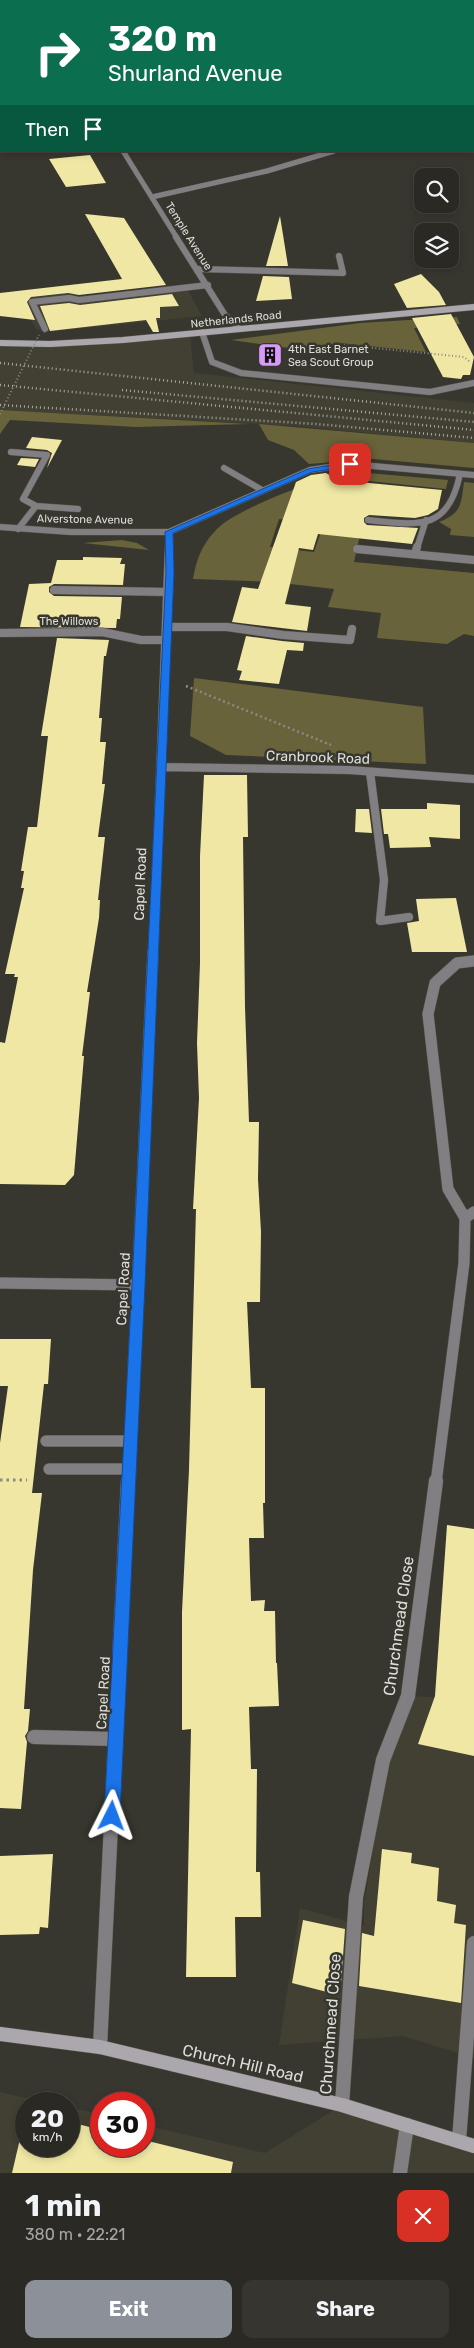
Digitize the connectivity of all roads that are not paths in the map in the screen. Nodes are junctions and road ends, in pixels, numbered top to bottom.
1 (124, 152) edge
2 (331, 152) edge
3 (152, 197) junction
4 (339, 256) dead end
5 (198, 269) junction
6 (208, 285) junction
7 (474, 307) edge
8 (239, 328) junction
9 (45, 329) dead end
10 (202, 332) junction
11 (0, 343) edge
12 (474, 383) edge
13 (11, 452) dead end
14 (224, 468) dead end
15 (460, 474) junction
16 (474, 475) edge
17 (262, 490) junction
18 (36, 506) junction
19 (78, 510) dead end
20 (368, 520) dead end
21 (426, 520) junction
22 (0, 527) edge
23 (18, 529) junction
24 (169, 532) junction
25 (357, 549) dead end
26 (415, 554) junction
27 (474, 560) edge
28 (54, 590) dead end
29 (169, 592) junction
30 (167, 626) junction
31 (352, 630) dead end
32 (0, 633) edge
33 (166, 640) junction
34 (160, 767) junction
35 (370, 772) junction
36 (474, 779) edge
37 (409, 917) dead end
38 (474, 961) edge
39 (469, 1215) edge
40 (0, 1283) edge
41 (138, 1285) junction
42 (46, 1441) dead end
43 (131, 1441) junction
44 (49, 1469) dead end
45 (129, 1469) junction
46 (34, 1736) dead end
47 (116, 1739) junction
48 (474, 1944) edge
49 (0, 2034) edge
50 (100, 2047) junction
51 (342, 2105) junction
52 (407, 2125) junction
53 (459, 2141) junction
54 (474, 2146) edge
55 (400, 2173) edge

1 - 3 street, Temple Avenue
2 - 3 street
3 - 5 street, Temple Avenue
4 - 5 street
5 - 6 street, Temple Avenue
6 - 8 street, Temple Avenue
6 - 9 street
7 - 8 street, Netherlands Road
8 - 10 street, Netherlands Road
10 - 11 street, Netherlands Road
10 - 12 street
13 - 18 street
14 - 17 street
15 - 16 street
15 - 17 street
15 - 21 street
17 - 24 street
18 - 19 street
18 - 23 street
20 - 21 street
21 - 26 street
22 - 23 street, Alverstone Avenue
23 - 24 street, Alverstone Avenue
24 - 29 street, Capel Road
25 - 26 street
26 - 27 street
28 - 29 street
29 - 30 street, Capel Road
30 - 31 street
30 - 33 street, Capel Road
32 - 33 street, The Willows
33 - 34 street, Capel Road
34 - 35 street, Cranbrook Road
34 - 41 street, Capel Road
35 - 36 street, Cranbrook Road
35 - 37 street
38 - 39 street
39 - 51 street, Churchmead Close
40 - 41 street
41 - 43 street, Capel Road
42 - 43 street
43 - 45 street, Capel Road
44 - 45 street
45 - 47 street, Capel Road
46 - 47 street
47 - 50 street, Capel Road
48 - 53 street
49 - 50 street, Church Hill Road
50 - 51 street, Church Hill Road
51 - 52 street, Church Hill Road
52 - 53 street, Church Hill Road
52 - 55 street
53 - 54 street, Church Hill Road

